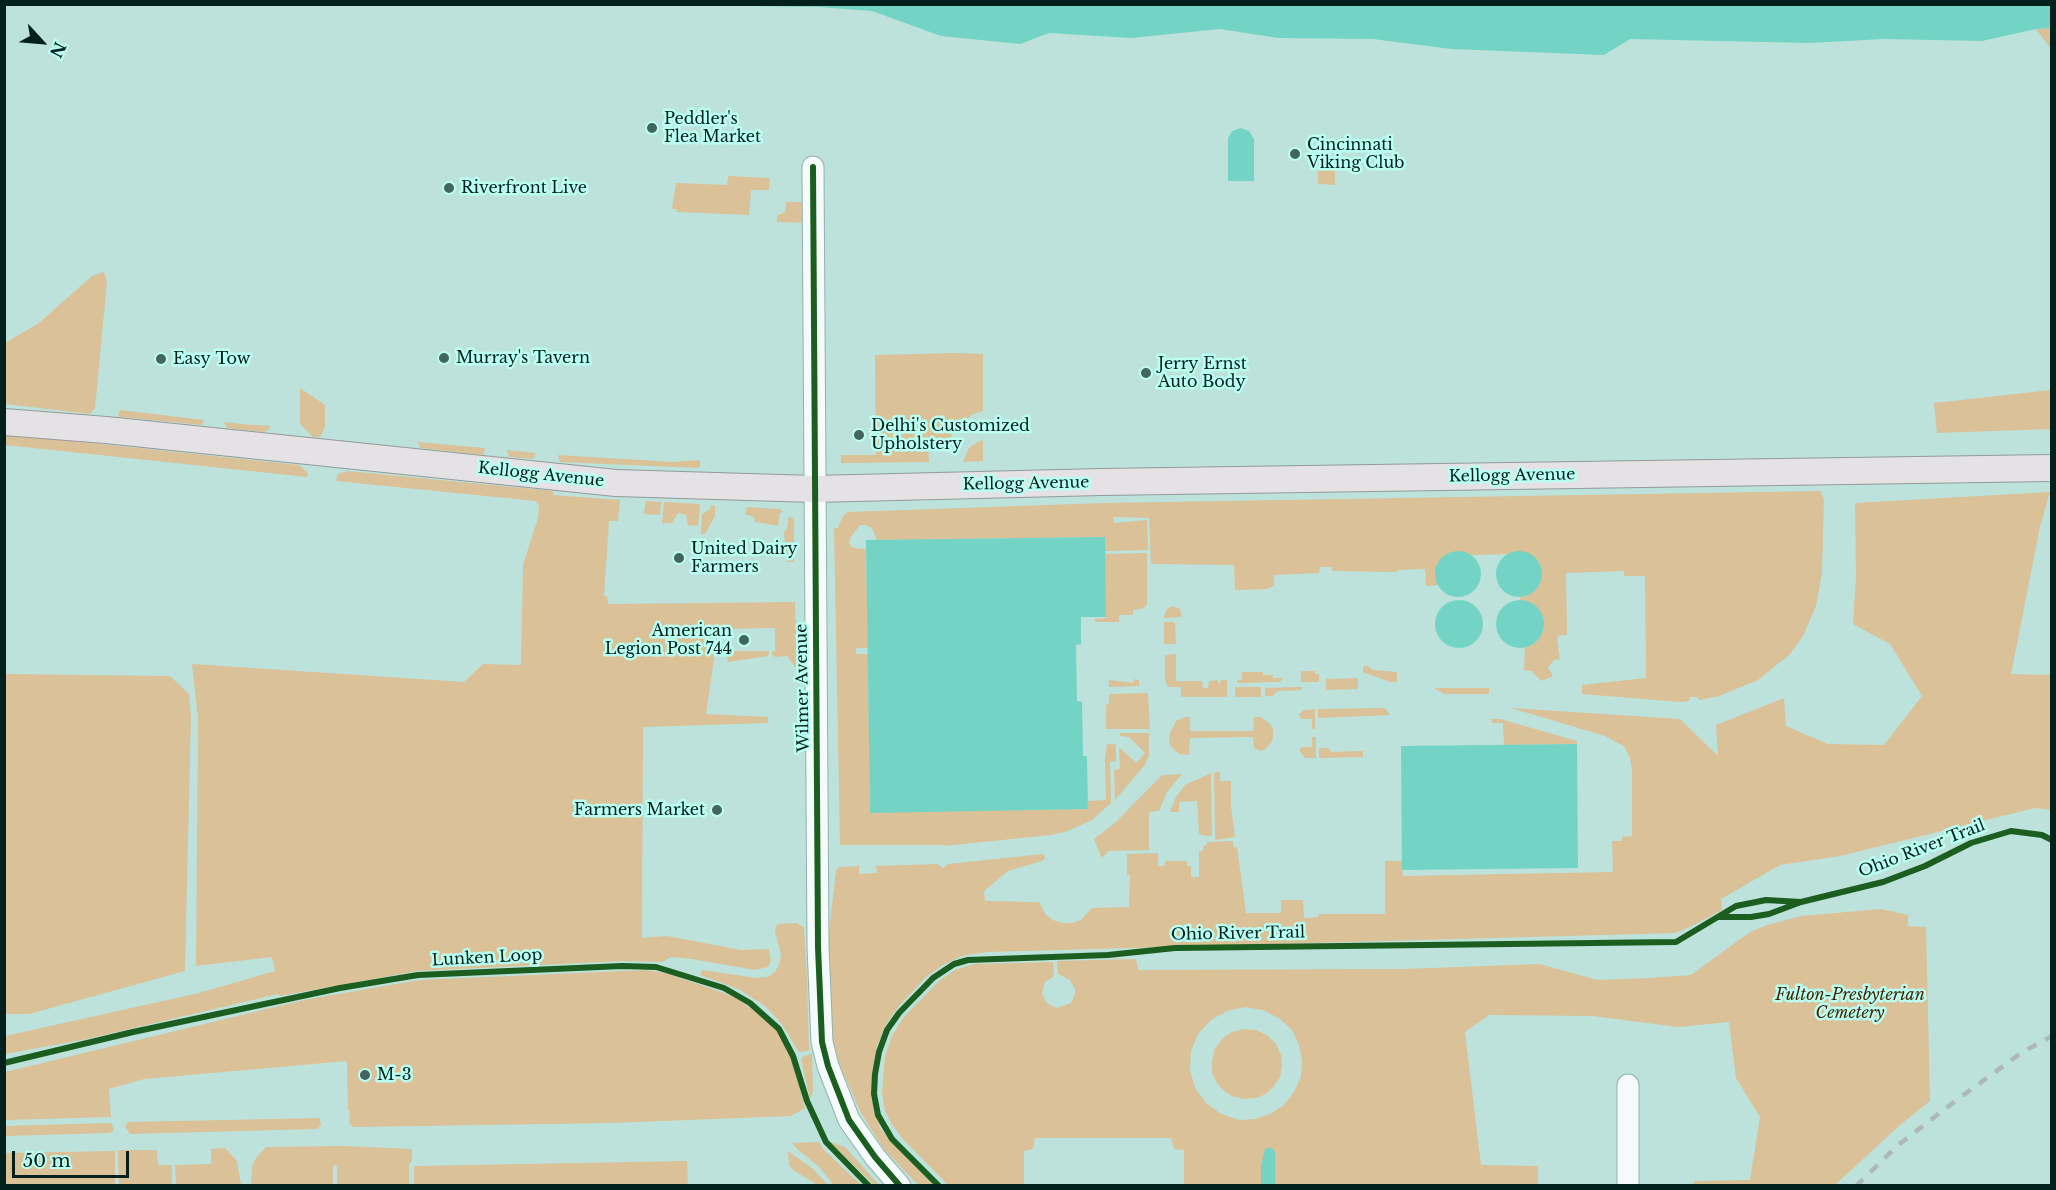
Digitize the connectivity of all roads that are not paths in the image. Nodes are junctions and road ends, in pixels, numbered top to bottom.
1 (813, 167) dead end
2 (4, 422) edge
3 (2052, 468) edge
4 (814, 489) junction
5 (1629, 1085) dead end
6 (900, 1185) edge
7 (1628, 1185) edge

1 - 4 street, Wilmer Avenue
2 - 4 main road, Kellogg Avenue
3 - 4 main road, Kellogg Avenue
4 - 6 street, Wilmer Avenue
5 - 7 street

